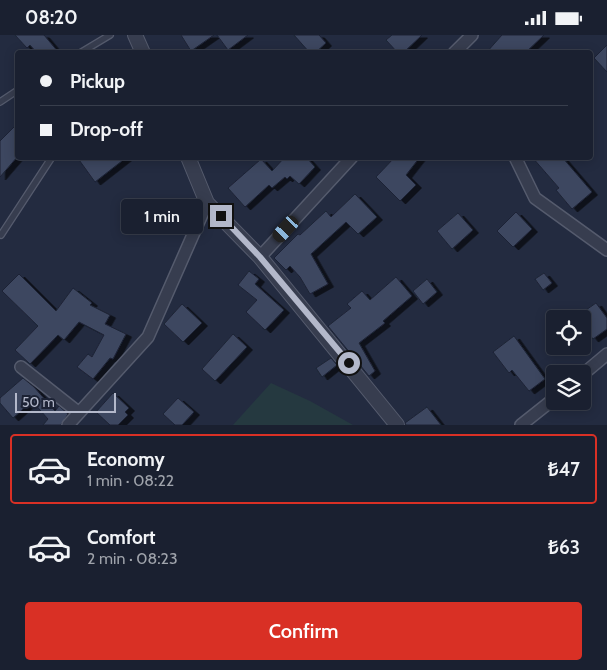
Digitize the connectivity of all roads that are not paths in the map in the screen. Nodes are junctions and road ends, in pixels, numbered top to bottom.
1 (110, 35) edge
2 (134, 35) edge
3 (472, 35) edge
4 (85, 50) edge
5 (142, 50) edge
6 (459, 50) edge
7 (15, 92) edge
8 (0, 102) edge
9 (50, 160) edge
10 (189, 160) edge
11 (349, 160) edge
12 (516, 160) edge
13 (208, 203) junction
14 (1, 235) edge
15 (607, 250) edge
16 (260, 257) junction
17 (607, 354) edge
18 (21, 367) dead end
19 (591, 367) edge
20 (546, 405) edge
21 (78, 412) junction
22 (68, 425) edge
23 (397, 425) edge
24 (521, 425) edge

1 - 4 lane
2 - 5 street
3 - 6 street
7 - 8 lane
9 - 14 lane
10 - 13 street
11 - 16 street
12 - 15 street
13 - 16 street
13 - 21 street
16 - 23 street
17 - 19 street
18 - 21 street
20 - 24 street
21 - 22 street

